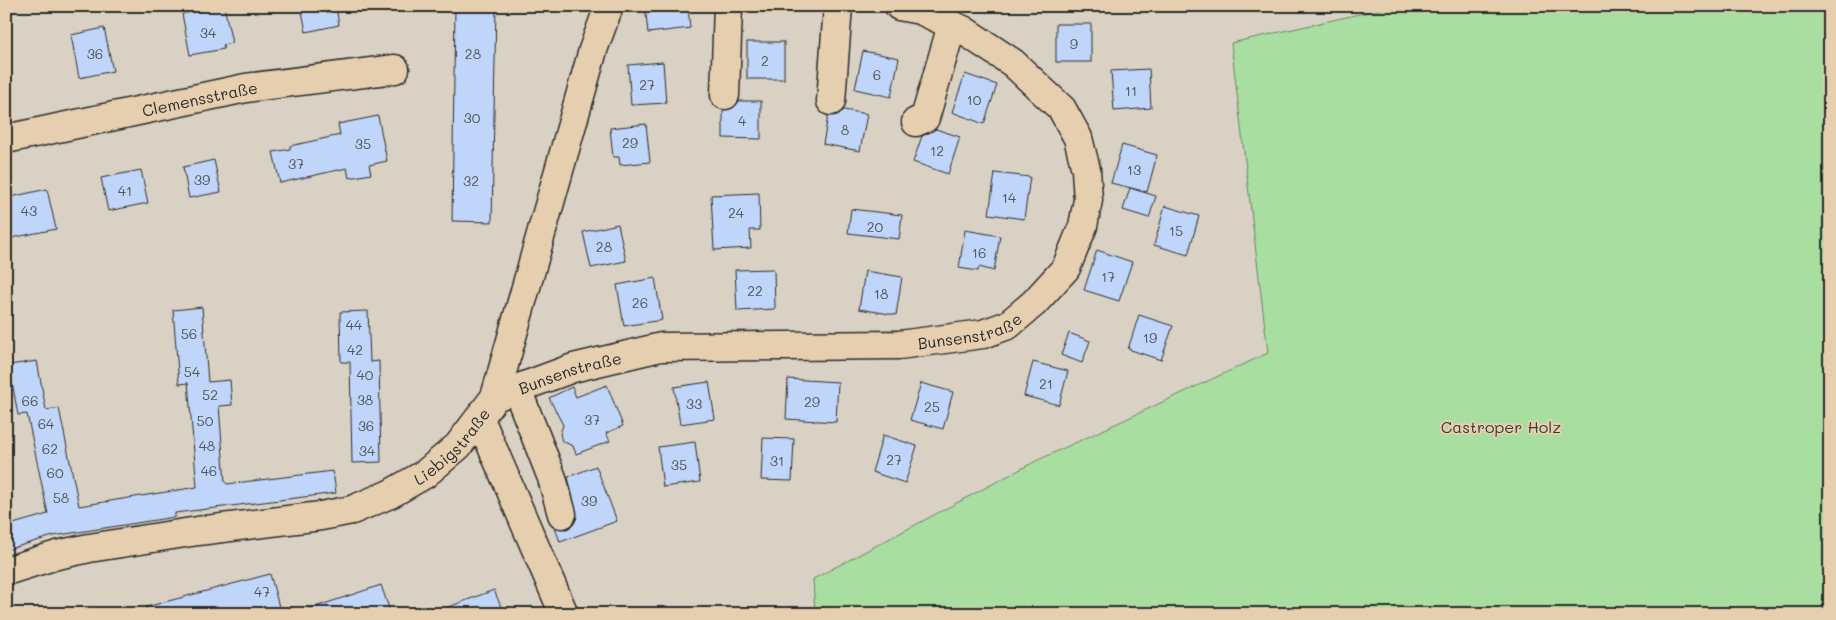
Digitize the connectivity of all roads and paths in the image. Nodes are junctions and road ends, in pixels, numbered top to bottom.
1 (609, 6) edge
2 (728, 6) edge
3 (838, 6) edge
4 (899, 6) edge
5 (952, 25) junction
6 (395, 69) dead end
7 (725, 95) dead end
8 (831, 101) dead end
9 (916, 122) dead end
10 (6, 139) edge
11 (506, 393) junction
12 (480, 419) junction
13 (562, 514) dead end
14 (6, 571) edge
15 (564, 614) edge

1 - 11 street, Liebigstraße
2 - 7 street
3 - 8 street
4 - 5 street, Bunsenstraße
5 - 9 street
5 - 11 street, Bunsenstraße
6 - 10 street, Clemensstraße
11 - 12 street, Liebigstraße
11 - 13 street
12 - 14 street, Liebigstraße
12 - 15 street

